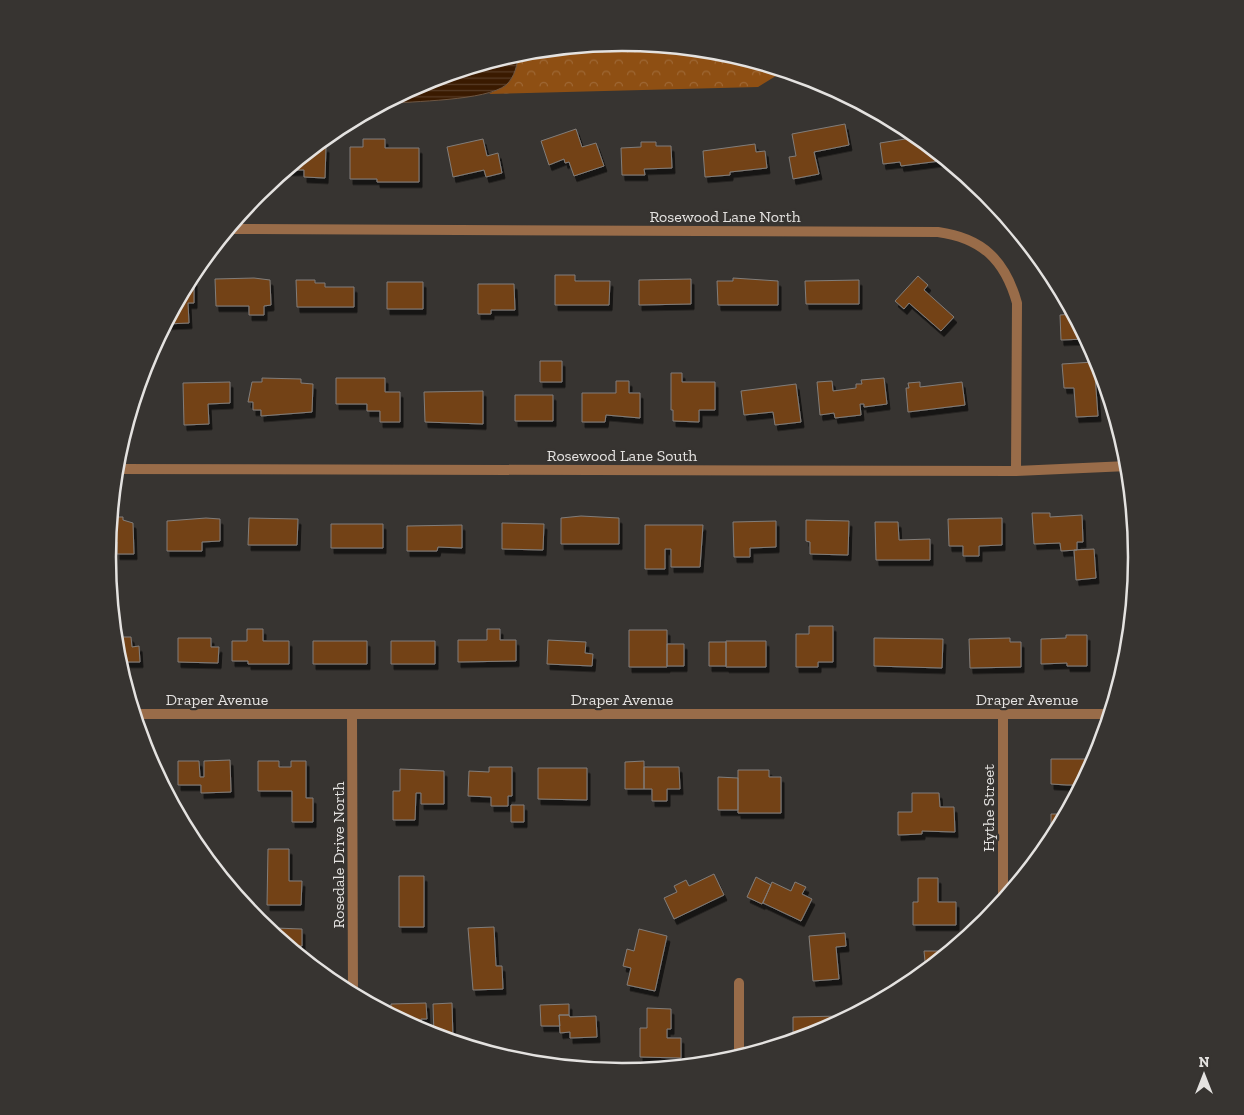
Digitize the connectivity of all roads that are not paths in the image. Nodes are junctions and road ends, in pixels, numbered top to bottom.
1 (238, 228) edge
2 (1120, 466) edge
3 (123, 469) edge
4 (1016, 471) junction
5 (141, 714) edge
6 (352, 714) junction
7 (1003, 714) junction
8 (1103, 714) edge
9 (1003, 891) edge
10 (739, 983) dead end
11 (354, 986) edge
12 (739, 1050) edge

1 - 4 street, Rosewood Lane North
2 - 4 street, Rosewood Lane South
3 - 4 street, Rosewood Lane South
5 - 6 street, Draper Avenue
6 - 7 street, Draper Avenue
6 - 11 street, Rosedale Drive North
7 - 8 street, Draper Avenue
7 - 9 street, Hythe Street
10 - 12 street

